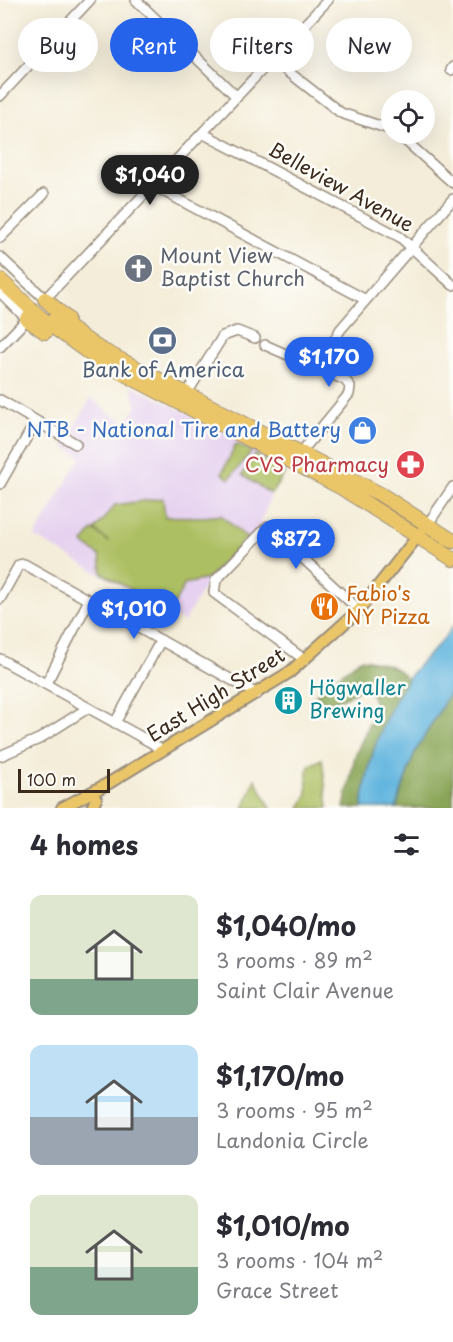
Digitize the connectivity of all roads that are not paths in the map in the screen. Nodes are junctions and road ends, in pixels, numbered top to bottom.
1 (90, 0) edge
2 (136, 0) edge
3 (328, 0) edge
4 (311, 18) edge
5 (260, 72) edge
6 (289, 72) edge
7 (0, 96) edge
8 (237, 96) junction
9 (381, 126) edge
10 (202, 133) junction
11 (409, 144) edge
12 (453, 183) edge
13 (152, 185) junction
14 (44, 194) dead end
15 (453, 199) edge
16 (0, 238) edge
17 (412, 246) junction
18 (0, 257) edge
19 (0, 269) edge
20 (0, 280) edge
21 (453, 285) edge
22 (0, 292) edge
23 (45, 299) junction
24 (366, 300) junction
25 (27, 319) junction
26 (255, 338) dead end
27 (265, 345) dead end
28 (0, 347) edge
29 (105, 358) junction
30 (320, 368) junction
31 (184, 399) junction
32 (0, 400) edge
33 (36, 421) junction
34 (76, 444) dead end
35 (297, 458) junction
36 (0, 484) edge
37 (453, 487) edge
38 (428, 524) junction
39 (418, 535) junction
40 (453, 540) edge
41 (448, 555) edge
42 (0, 600) edge
43 (89, 600) junction
44 (359, 610) junction
45 (161, 640) junction
46 (0, 659) edge
47 (305, 660) junction
48 (46, 684) junction
49 (257, 694) junction
50 (88, 708) junction
51 (115, 723) junction
52 (162, 751) junction
53 (0, 756) edge
54 (93, 793) junction
55 (62, 808) edge
56 (92, 808) edge

1 - 7 street
2 - 8 street
3 - 4 street
5 - 8 street
6 - 9 street
8 - 10 street
10 - 13 street
10 - 17 street, Belleview Avenue
11 - 12 street
13 - 23 street
13 - 24 street
14 - 16 street
15 - 17 street
17 - 21 street, Belleview Avenue
17 - 24 street
18 - 23 street
19 - 29 highway
20 - 29 highway
22 - 25 street
23 - 29 highway
24 - 30 street
25 - 28 street
25 - 29 highway
26 - 31 street
27 - 30 street
29 - 31 highway
30 - 35 street
31 - 35 highway
32 - 33 street
33 - 34 street
33 - 36 street
35 - 38 highway
35 - 39 highway
37 - 38 street
38 - 39 main road, East High Street
38 - 40 highway
39 - 41 highway
39 - 44 main road, East High Street
42 - 43 street
43 - 45 street
43 - 48 street
44 - 47 main road, East High Street
44 - 47 street
45 - 49 street
45 - 51 street
46 - 48 street
47 - 49 main road, East High Street
48 - 50 street
49 - 52 main road, East High Street
50 - 51 street
50 - 53 street
51 - 52 street
52 - 54 main road, East High Street
54 - 55 main road, East High Street
54 - 56 main road

